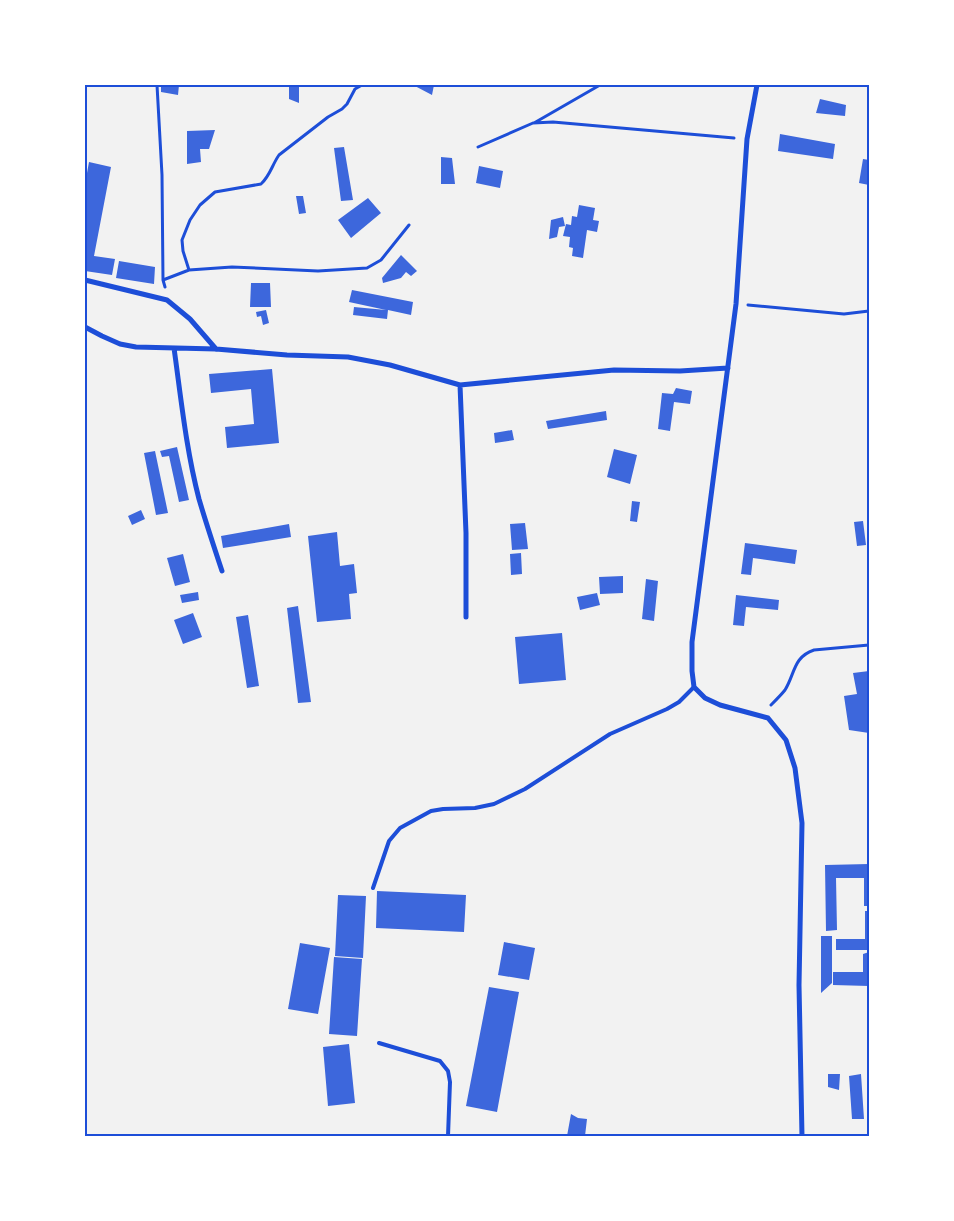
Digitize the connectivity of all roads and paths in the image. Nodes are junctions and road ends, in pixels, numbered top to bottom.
1 (157, 85) edge
2 (362, 85) edge
3 (600, 85) edge
4 (757, 85) edge
5 (533, 123) junction
6 (747, 139) junction
7 (478, 147) dead end
8 (408, 224) dead end
9 (189, 270) junction
10 (85, 280) edge
11 (163, 280) junction
12 (168, 300) junction
13 (736, 304) junction
14 (869, 311) edge
15 (85, 327) edge
16 (174, 348) junction
17 (216, 349) junction
18 (728, 368) junction
19 (460, 385) junction
20 (222, 572) dead end
21 (466, 617) dead end
22 (869, 645) edge
23 (694, 687) junction
24 (761, 716) junction
25 (374, 888) dead end
26 (379, 1043) dead end
27 (448, 1136) edge
28 (802, 1136) edge

1 - 11 path
2 - 9 path
3 - 5 path
4 - 6 street
5 - 6 path
5 - 7 path
6 - 13 street
8 - 9 path
9 - 11 path
10 - 12 street
11 - 12 path
12 - 17 street
13 - 14 path
13 - 18 street
15 - 16 street
16 - 17 street
16 - 20 street
17 - 19 street
18 - 19 street
18 - 23 street
19 - 21 street
22 - 24 path
23 - 24 street
23 - 25 lane
24 - 28 street
26 - 27 lane

